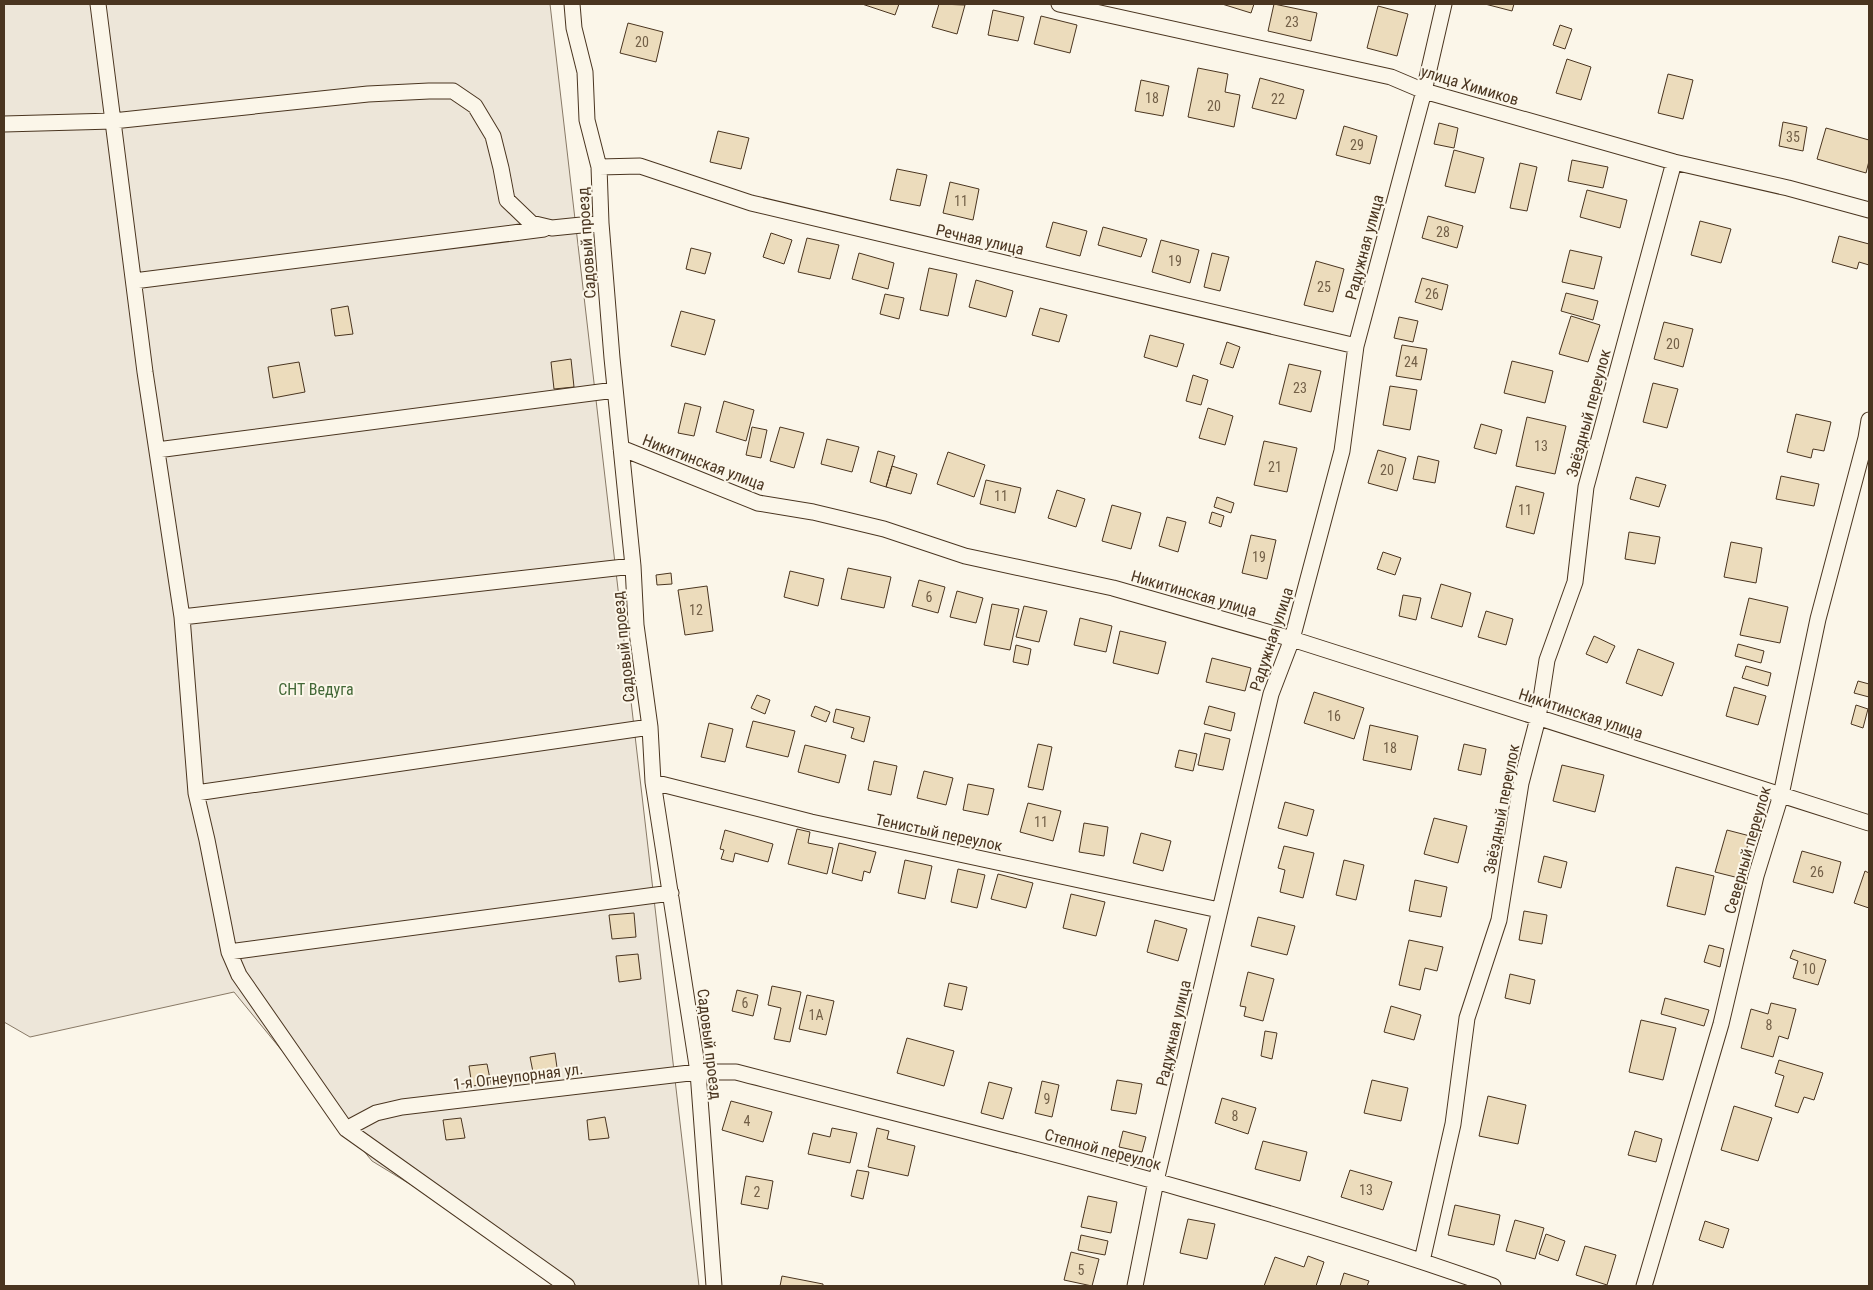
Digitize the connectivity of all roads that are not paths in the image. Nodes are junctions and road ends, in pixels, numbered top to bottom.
1 (98, 4) edge
2 (572, 4) edge
3 (1059, 4) edge
4 (1444, 4) edge
5 (1424, 91) junction
6 (113, 121) junction
7 (4, 124) edge
8 (1674, 162) junction
9 (599, 167) junction
10 (1869, 210) edge
11 (601, 223) junction
12 (552, 228) junction
13 (134, 281) junction
14 (1356, 346) junction
15 (615, 390) junction
16 (1869, 420) edge
17 (621, 448) junction
18 (157, 450) junction
19 (633, 566) junction
20 (182, 617) junction
21 (1292, 639) junction
22 (1538, 718) junction
23 (650, 727) junction
24 (652, 782) junction
25 (196, 793) junction
26 (1781, 796) junction
27 (1869, 823) edge
28 (671, 893) junction
29 (1219, 910) junction
30 (229, 952) junction
31 (698, 1072) junction
32 (346, 1129) junction
33 (1156, 1181) junction
34 (1422, 1261) junction
35 (566, 1286) edge
36 (714, 1286) edge
37 (1134, 1286) edge
38 (1493, 1286) edge
39 (1644, 1286) edge

1 - 6 street
2 - 9 street, Садовый проезд
3 - 5 street, улица Химиков
4 - 5 street, Радужная улица
5 - 8 street, улица Химиков
5 - 14 street, Радужная улица
6 - 7 street
6 - 12 street
6 - 13 street
8 - 10 street, улица Химиков
8 - 22 street, Звёздный переулок
9 - 11 street, Садовый проезд
9 - 14 street, Речная улица
11 - 12 street
11 - 15 street, Садовый проезд
12 - 13 street
13 - 18 street
14 - 21 street, Радужная улица
15 - 17 street, Садовый проезд
15 - 18 street
16 - 26 street, Северный переулок
17 - 19 street, Садовый проезд
17 - 21 street, Никитинская улица
18 - 20 street
19 - 20 street
19 - 23 street, Садовый проезд
20 - 25 street
21 - 22 street, Никитинская улица
21 - 29 street, Радужная улица
22 - 26 street, Никитинская улица
22 - 34 street, Звёздный переулок
23 - 24 street, Садовый проезд
23 - 25 street
24 - 28 street, Садовый проезд
24 - 29 street, Тенистый переулок
25 - 30 street
26 - 27 street, Никитинская улица
26 - 39 street, Северный переулок
28 - 30 street
28 - 31 street, Садовый проезд
29 - 33 street, Радужная улица
30 - 32 street
31 - 32 street, 1-я Огнеупорная ул.
31 - 33 street, Степной переулок
31 - 36 street, Садовый проезд
32 - 35 street
33 - 34 street, Степной переулок
33 - 37 street, Радужная улица
34 - 38 street, Степной переулок

